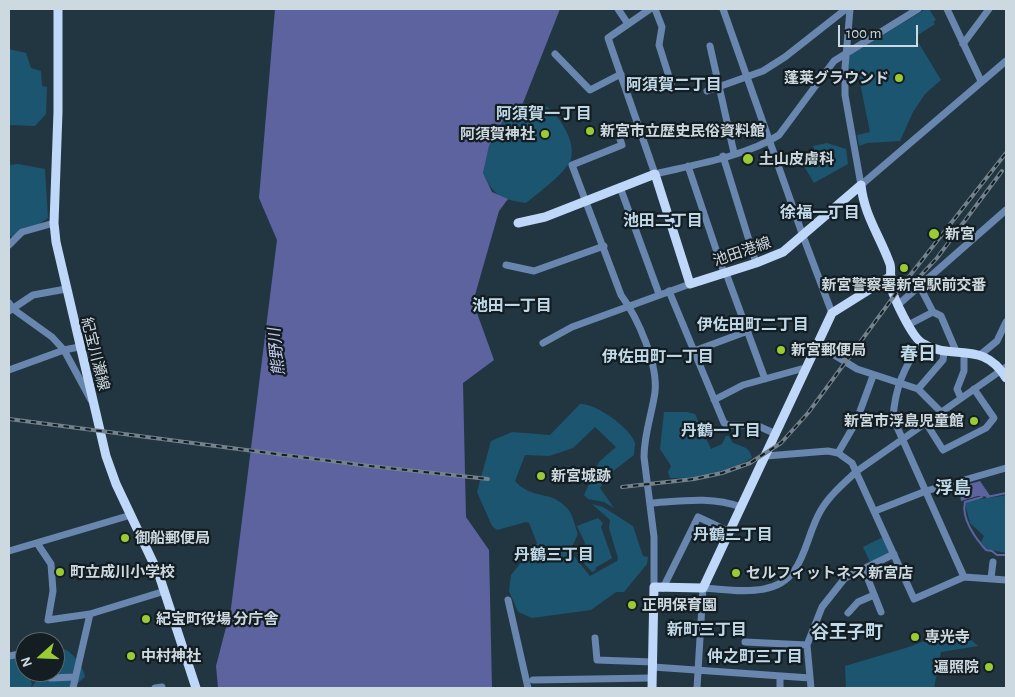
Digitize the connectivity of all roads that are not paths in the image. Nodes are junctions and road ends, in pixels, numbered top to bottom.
1 (58, 9) edge
2 (618, 9) edge
3 (650, 9) edge
4 (655, 9) edge
5 (732, 9) edge
6 (848, 9) edge
7 (918, 9) edge
8 (947, 9) edge
9 (989, 9) edge
10 (723, 10) edge
11 (628, 24) junction
12 (963, 44) junction
13 (710, 46) dead end
14 (555, 54) dead end
15 (845, 54) junction
16 (1006, 61) edge
17 (621, 74) junction
18 (747, 78) junction
19 (980, 81) junction
20 (671, 83) dead end
21 (720, 88) junction
22 (707, 91) dead end
23 (640, 128) junction
24 (769, 142) junction
25 (734, 154) junction
26 (723, 156) junction
27 (688, 166) junction
28 (655, 174) junction
29 (861, 185) junction
30 (620, 187) junction
31 (585, 200) junction
32 (1006, 210) edge
33 (54, 223) junction
34 (518, 223) dead end
35 (803, 236) junction
36 (9, 246) edge
37 (604, 246) junction
38 (756, 263) junction
39 (506, 265) dead end
40 (725, 273) junction
41 (891, 276) junction
42 (690, 284) junction
43 (919, 285) junction
44 (66, 289) junction
45 (669, 291) junction
46 (659, 294) junction
47 (899, 304) junction
48 (628, 305) junction
49 (10, 308) edge
50 (933, 312) junction
51 (832, 313) junction
52 (1006, 322) edge
53 (908, 325) junction
54 (748, 331) junction
55 (543, 343) dead end
56 (921, 343) junction
57 (818, 345) junction
58 (79, 347) junction
59 (64, 350) junction
60 (694, 350) junction
61 (944, 352) junction
62 (960, 352) junction
63 (980, 355) junction
64 (9, 370) edge
65 (805, 370) junction
66 (1005, 372) edge
67 (873, 376) junction
68 (765, 379) junction
69 (899, 383) junction
70 (918, 389) junction
71 (974, 389) junction
72 (961, 398) junction
73 (714, 400) junction
74 (94, 407) junction
75 (941, 412) junction
76 (926, 422) junction
77 (776, 434) junction
78 (903, 440) junction
79 (838, 453) junction
80 (766, 456) junction
81 (1006, 468) edge
82 (857, 471) junction
83 (926, 491) junction
84 (650, 503) junction
85 (741, 507) junction
86 (875, 512) junction
87 (131, 515) junction
88 (730, 532) junction
89 (37, 543) junction
90 (9, 551) edge
91 (894, 554) junction
92 (993, 562) dead end
93 (864, 569) junction
94 (964, 577) junction
95 (991, 578) junction
96 (1006, 580) edge
97 (658, 587) junction
98 (703, 588) junction
99 (165, 591) junction
100 (874, 595) junction
101 (508, 600) dead end
102 (881, 612) dead end
103 (848, 613) dead end
104 (90, 614) junction
105 (595, 638) dead end
106 (745, 642) dead end
107 (807, 645) junction
108 (653, 665) junction
109 (698, 671) junction
110 (75, 677) junction
111 (780, 677) junction
112 (65, 678) edge
113 (652, 678) junction
114 (810, 678) junction
115 (533, 680) dead end
116 (543, 680) junction
117 (73, 688) edge
118 (78, 688) edge
119 (196, 688) edge
120 (528, 688) edge
121 (538, 688) edge
122 (652, 688) edge
123 (697, 688) edge
124 (780, 688) edge
125 (811, 688) edge

1 - 33 main road, 紀宝川瀬線
2 - 11 street
3 - 11 street
4 - 20 street
5 - 10 street
6 - 15 street
6 - 18 street
7 - 15 street
8 - 12 street
9 - 12 street
10 - 18 street
11 - 17 street
12 - 19 street
13 - 21 street
14 - 17 street
15 - 24 street
15 - 29 street
16 - 19 street
17 - 23 street
18 - 21 street
18 - 24 street
19 - 29 street
21 - 22 street
21 - 25 street
23 - 28 street
23 - 31 street
24 - 25 street
24 - 35 street
25 - 26 street
26 - 27 street
26 - 38 street
27 - 28 street
27 - 40 street
28 - 30 main road
28 - 42 main road
29 - 35 main road, 池田港線
29 - 41 main road
30 - 31 main road
30 - 46 street
31 - 34 main road
31 - 37 street
32 - 43 street
33 - 36 street
33 - 44 main road, 紀宝川瀬線
35 - 38 main road, 池田港線
35 - 51 street
37 - 39 street
37 - 48 street
38 - 40 main road, 池田港線
40 - 42 main road, 池田港線
40 - 54 street
41 - 47 main road
41 - 51 main road
42 - 45 street
43 - 47 street
43 - 50 street
44 - 49 street
44 - 58 main road, 紀宝川瀬線
45 - 46 street
45 - 60 street
46 - 48 street
47 - 53 main road
48 - 55 street
48 - 84 street
49 - 59 street
50 - 53 street
50 - 62 street
51 - 57 main road
52 - 63 street
53 - 56 main road
54 - 60 street
54 - 68 street
56 - 61 main road
56 - 69 street
57 - 65 main road
57 - 67 street
58 - 59 street
58 - 74 main road, 紀宝川瀬線
59 - 64 street
59 - 74 street
60 - 73 street
61 - 62 main road
61 - 70 street
62 - 63 main road
62 - 72 street
63 - 66 main road
65 - 68 street
65 - 77 main road
66 - 71 street
67 - 69 street
67 - 79 street
68 - 73 street
69 - 70 street
69 - 78 street
70 - 75 street
71 - 72 street
71 - 76 street
72 - 75 street
73 - 77 street
74 - 87 main road, 紀宝川瀬線
75 - 76 street
76 - 78 street
77 - 80 main road
78 - 82 street
78 - 83 street
79 - 80 street
79 - 82 street
80 - 85 main road
81 - 83 street
82 - 86 street
82 - 98 street
83 - 86 street
83 - 94 street
84 - 85 street
84 - 97 street
85 - 88 main road
86 - 91 street
87 - 89 street
87 - 99 main road, 紀宝川瀬線
88 - 97 street
88 - 98 main road
89 - 90 street
89 - 104 street
91 - 93 street
91 - 94 street
92 - 95 street
93 - 100 street
93 - 107 street
94 - 95 street
95 - 96 street
97 - 98 main road
97 - 108 main road
98 - 109 street
99 - 104 street
99 - 119 main road, 紀宝川瀬線
100 - 102 street
100 - 103 street
101 - 120 street
104 - 110 street
105 - 108 street
106 - 107 street
107 - 114 street
108 - 109 street
108 - 113 main road
109 - 111 street
109 - 123 street
110 - 112 street
110 - 117 street
110 - 118 street
111 - 114 street
111 - 124 street
113 - 116 street
113 - 122 main road
114 - 125 street
115 - 116 street
116 - 121 street

